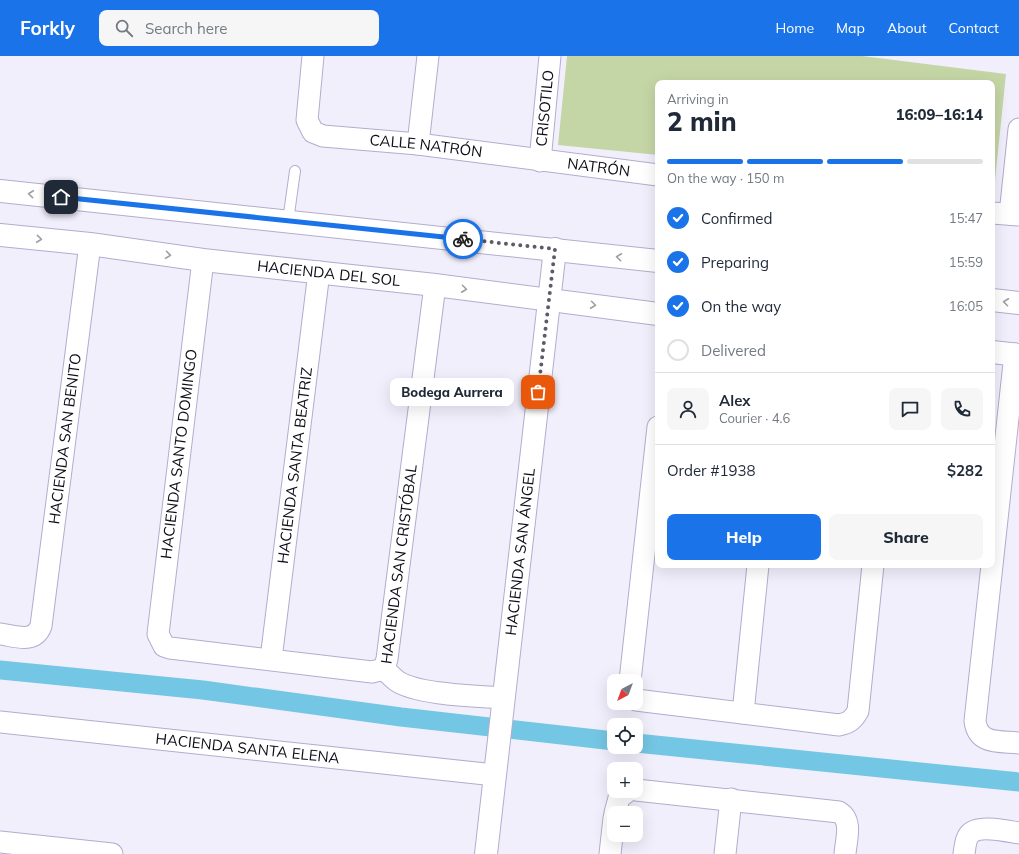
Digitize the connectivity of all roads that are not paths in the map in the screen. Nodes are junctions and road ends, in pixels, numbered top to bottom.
1 (313, 56) edge
2 (428, 56) edge
3 (550, 56) edge
4 (1019, 129) edge
5 (418, 144) junction
6 (540, 161) junction
7 (295, 171) dead end
8 (655, 176) edge
9 (0, 191) edge
10 (1007, 214) edge
11 (288, 221) junction
12 (0, 235) edge
13 (90, 244) junction
14 (555, 249) junction
15 (203, 260) junction
16 (655, 261) edge
17 (319, 272) junction
18 (435, 285) junction
19 (548, 300) junction
20 (995, 300) edge
21 (1019, 303) edge
22 (655, 314) edge
23 (995, 352) edge
24 (1017, 355) edge
25 (655, 454) edge
26 (995, 547) edge
27 (758, 568) edge
28 (873, 568) edge
29 (993, 568) edge
30 (0, 634) edge
31 (164, 646) joint
32 (270, 659) junction
33 (384, 669) junction
34 (631, 674) edge
35 (643, 701) edge
36 (503, 705) junction
37 (743, 713) junction
38 (0, 722) edge
39 (1019, 743) edge
40 (495, 770) junction
41 (643, 792) edge
42 (730, 798) junction
43 (1019, 833) edge
44 (0, 842) edge
45 (611, 842) edge
46 (966, 844) edge
47 (112, 854) edge
48 (486, 854) edge
49 (610, 854) edge
50 (725, 854) edge
51 (845, 854) edge

1 - 5 street, CALLE NATRÓN
2 - 5 street
3 - 6 street, CRISOTILO
4 - 10 street
5 - 6 street, CALLE NATRÓN
6 - 8 street, NATRÓN
7 - 11 lane
11 -> 9 street
11 - 14 street
12 -> 13 street, HACIENDA DEL SOL
13 -> 15 street, HACIENDA DEL SOL
13 - 30 street, HACIENDA SAN BENITO
16 -> 14 street
14 - 19 street, HACIENDA SAN ÁNGEL
15 - 17 street, HACIENDA DEL SOL
15 - 31 street, HACIENDA SANTO DOMINGO
17 - 18 street, HACIENDA DEL SOL
17 - 32 street, HACIENDA SANTA BEATRIZ
18 -> 19 street, HACIENDA DEL SOL
18 - 33 street, HACIENDA SAN CRISTÓBAL
19 -> 22 street, HACIENDA DEL SOL
19 - 36 street, HACIENDA SAN ÁNGEL
21 -> 20 street
23 - 24 street
24 - 26 street
25 - 34 street
27 - 37 street
28 - 37 street
29 - 39 street
31 - 32 street, HACIENDA SAN CRISTÓBAL
32 - 33 street, HACIENDA SAN CRISTÓBAL
33 - 36 street
35 - 37 street
36 - 40 street, HACIENDA SAN ÁNGEL
38 - 40 street, HACIENDA SANTA ELENA
40 - 48 street, HACIENDA SAN ÁNGEL
41 - 42 street
42 - 50 street
42 - 51 street
43 - 46 street
44 - 47 street
45 - 49 street

